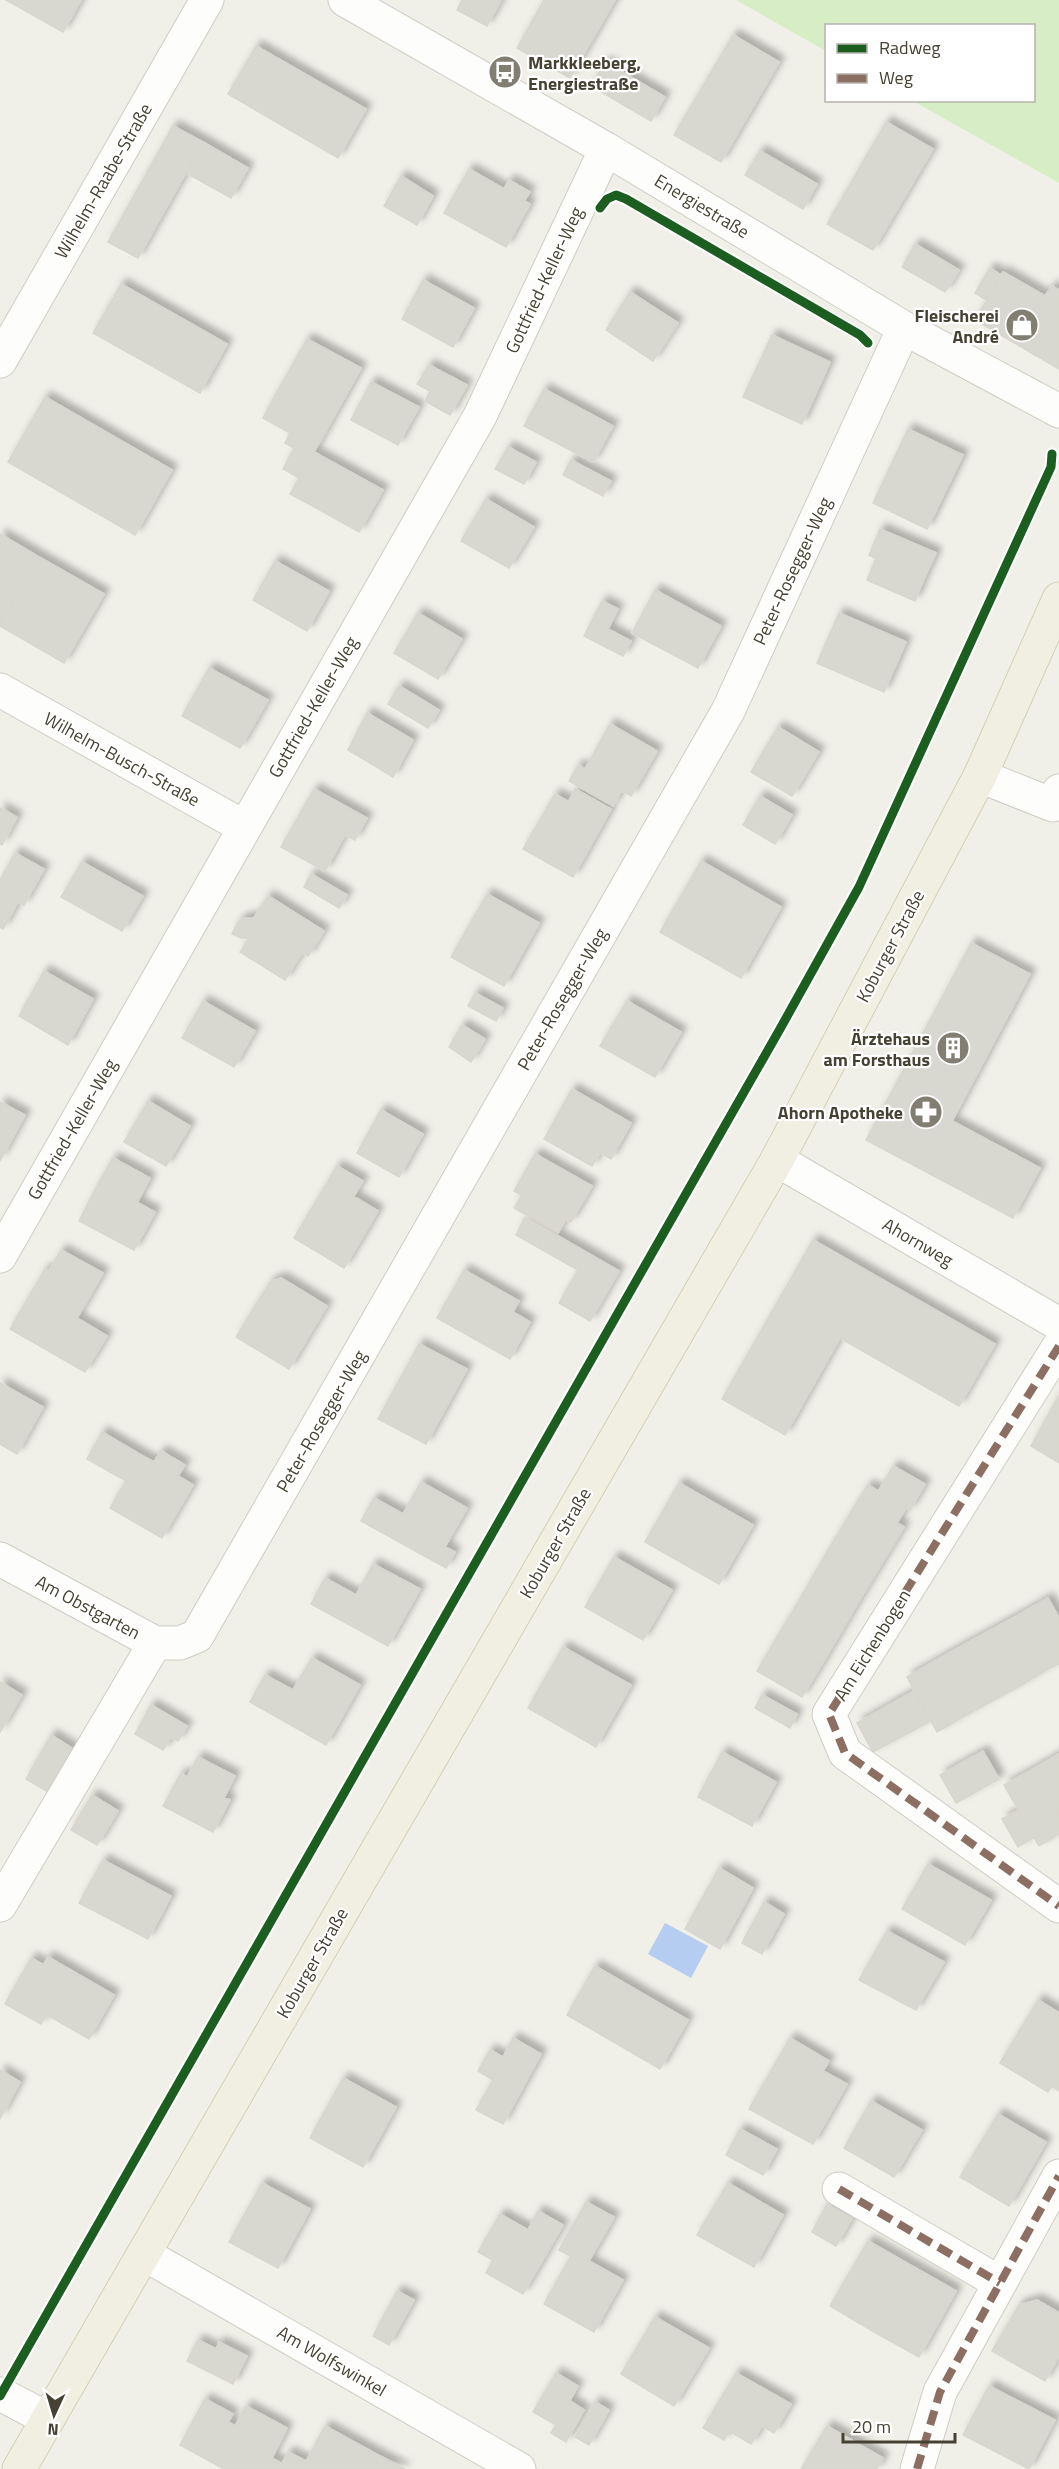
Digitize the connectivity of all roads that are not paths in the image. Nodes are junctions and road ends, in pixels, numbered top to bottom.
1 (207, 0) edge
2 (345, 0) edge
3 (606, 149) junction
4 (904, 328) junction
5 (0, 361) edge
6 (1059, 411) edge
7 (1059, 599) edge
8 (0, 690) edge
9 (980, 776) junction
10 (1057, 802) edge
11 (244, 827) junction
12 (777, 1160) junction
13 (0, 1256) edge
14 (1059, 1324) edge
15 (1059, 1347) edge
16 (0, 1559) edge
17 (168, 1643) junction
18 (0, 1905) edge
19 (1059, 1906) edge
20 (1059, 2176) edge
21 (838, 2189) dead end
22 (144, 2254) junction
23 (1000, 2283) junction
24 (0, 2394) edge
25 (48, 2419) junction
26 (19, 2469) edge
27 (519, 2469) edge
28 (917, 2469) edge

1 - 5 street, Wilhelm-Raabe-Straße
2 - 3 street, Energiestraße
3 - 4 street, Energiestraße
3 - 11 street, Gottfried-Keller-Weg
4 - 6 street, Energiestraße
4 - 17 street, Peter-Rosegger-Weg
7 - 9 main road, Koburger Straße
8 - 11 street, Wilhelm-Busch-Straße
9 - 10 street
9 - 12 main road, Koburger Straße
11 - 13 street, Gottfried-Keller-Weg
12 - 14 street, Ahornweg
12 - 22 main road, Koburger Straße
15 - 19 street, Am Eichenbogen
16 - 17 street, Am Obstgarten
17 - 18 street
20 - 23 street
21 - 23 street
22 - 25 main road, Koburger Straße
22 - 27 street, Am Wolfswinkel
23 - 28 street
24 - 25 street
25 - 26 main road, Koburger Straße

